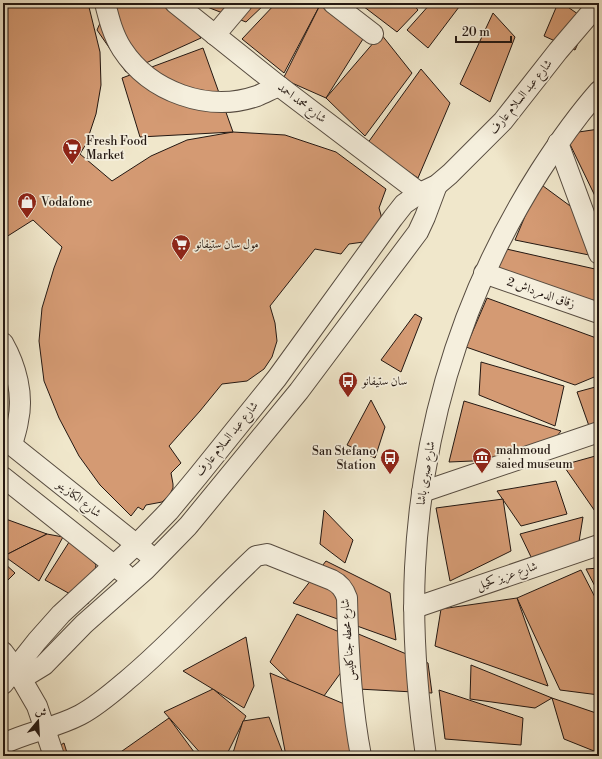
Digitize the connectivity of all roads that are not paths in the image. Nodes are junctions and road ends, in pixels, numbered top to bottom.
1 (105, 3) edge
2 (175, 3) edge
3 (242, 3) edge
4 (333, 3) edge
5 (599, 3) edge
6 (374, 34) dead end
7 (215, 35) junction
8 (279, 86) junction
9 (599, 91) edge
10 (558, 143) junction
11 (429, 193) junction
12 (599, 254) edge
13 (484, 273) junction
14 (599, 312) edge
15 (3, 343) edge
16 (599, 432) edge
17 (7, 442) edge
18 (3, 477) edge
19 (422, 492) junction
20 (137, 544) junction
21 (599, 544) edge
22 (156, 560) junction
23 (115, 566) junction
24 (134, 581) junction
25 (414, 608) junction
26 (3, 652) edge
27 (13, 677) edge
28 (45, 728) junction
29 (3, 744) edge
30 (54, 756) edge
31 (361, 756) edge
32 (426, 756) edge

1 - 8 street
2 - 7 street, شارع محمد احمد
3 - 7 street
4 - 6 street
5 - 11 street, شارع عبد السلام عارف
7 - 8 street, شارع محمد احمد
8 - 11 street, شارع محمد احمد
9 - 10 street
10 - 12 street
10 - 13 street, شارع صبرى باشا
11 - 20 street, شارع عبد السلام عارف
11 - 22 street, شارع عبد السلام عارف
13 - 14 street, زقاق الدمرداش 2
13 - 19 street, شارع صبرى باشا
15 - 17 street
16 - 19 street
17 - 20 street, شارع الكازينو
18 - 23 street
19 - 25 street, شارع صبرى باشا
20 - 22 street, شارع الكازينو
20 - 23 street, شارع عبد السلام عارف
21 - 25 street, شارع عزيز كحيل
22 - 24 street, شارع عبد السلام عارف
23 - 24 street
23 - 27 street, شارع عبد السلام عارف
24 - 27 street, شارع عبد السلام عارف
25 - 32 street, شارع صبرى باشا
26 - 27 street
27 - 28 street
28 - 29 street
28 - 30 street
28 - 31 street, شارع محطه جناكليس

